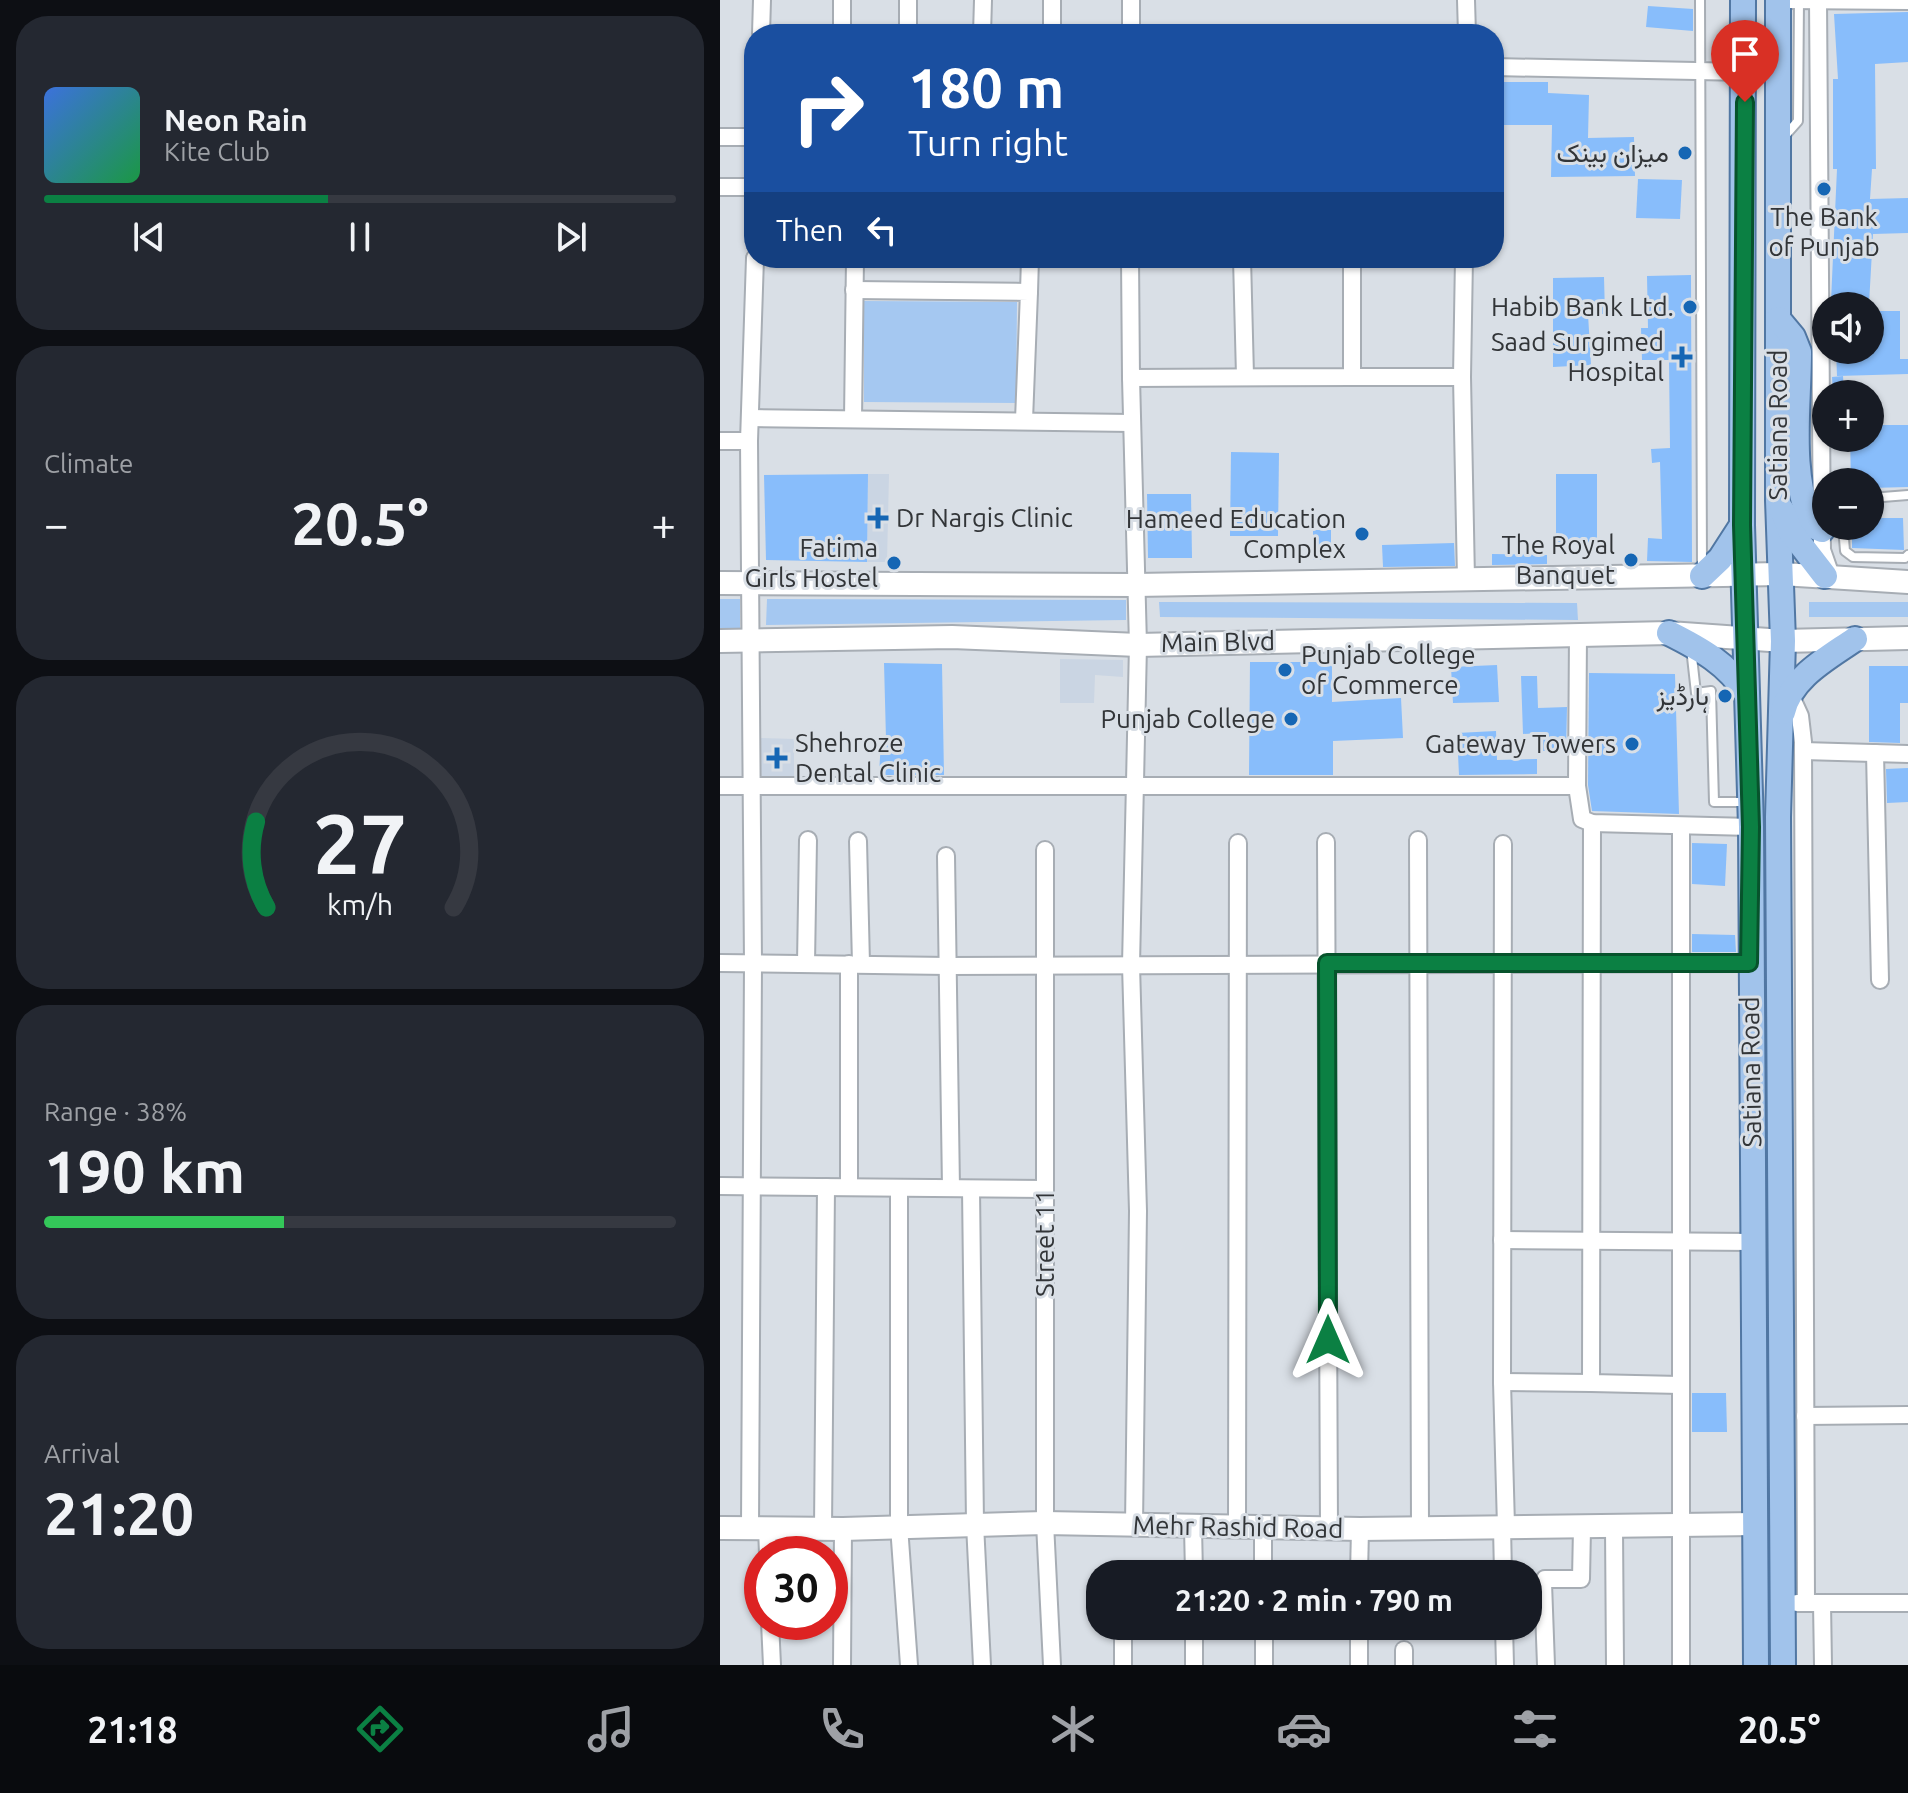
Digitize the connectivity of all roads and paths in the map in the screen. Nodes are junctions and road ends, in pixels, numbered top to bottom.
1 (762, 0) edge
2 (842, 0) edge
3 (908, 0) edge
4 (983, 0) edge
5 (1052, 0) edge
6 (1131, 0) edge
7 (1466, 0) edge
8 (1700, 0) edge
9 (1743, 0) edge
10 (1778, 0) edge
11 (1787, 0) edge
12 (1799, 0) edge
13 (1818, 1) edge
14 (1908, 1) edge
15 (761, 24) edge
16 (842, 24) edge
17 (908, 24) edge
18 (982, 24) edge
19 (1052, 24) edge
20 (1131, 24) edge
21 (1467, 24) edge
22 (1504, 67) edge
23 (1701, 70) junction
24 (1745, 72) junction
25 (720, 137) edge
26 (744, 137) edge
27 (1778, 144) junction
28 (720, 187) edge
29 (744, 187) edge
30 (755, 268) edge
31 (855, 268) edge
32 (1030, 268) edge
33 (1130, 268) edge
34 (1242, 268) edge
35 (1352, 268) edge
36 (1464, 268) edge
37 (854, 290) junction
38 (1029, 292) junction
39 (1778, 319) junction
40 (1245, 376) junction
41 (1352, 377) junction
42 (1462, 377) junction
43 (1131, 378) junction
44 (750, 418) junction
45 (853, 419) junction
46 (1024, 420) junction
47 (1132, 423) junction
48 (720, 441) edge
49 (749, 441) junction
50 (1830, 468) edge
51 (1908, 496) edge
52 (1884, 497) edge
53 (1778, 500) junction
54 (1812, 524) edge
55 (1742, 525) junction
56 (1827, 540) edge
57 (1839, 540) edge
58 (1908, 555) edge
59 (1782, 574) junction
60 (1745, 575) junction
61 (1702, 576) junction
62 (1828, 577) junction
63 (1466, 579) junction
64 (1908, 582) edge
65 (720, 583) edge
66 (751, 583) junction
67 (1135, 585) junction
68 (1578, 633) junction
69 (1680, 638) junction
70 (1908, 638) edge
71 (1744, 639) junction
72 (1855, 639) junction
73 (720, 641) edge
74 (751, 641) junction
75 (1783, 641) junction
76 (1138, 645) junction
77 (1790, 694) junction
78 (1747, 695) junction
79 (1778, 735) junction
80 (1803, 751) junction
81 (1875, 753) junction
82 (1908, 754) edge
83 (720, 786) edge
84 (1135, 786) junction
85 (1577, 786) junction
86 (752, 787) junction
87 (1750, 802) junction
88 (1592, 823) junction
89 (1681, 827) junction
90 (1751, 827) junction
91 (808, 840) dead end
92 (1418, 840) dead end
93 (858, 841) dead end
94 (1326, 842) dead end
95 (1238, 843) dead end
96 (1503, 844) dead end
97 (1045, 850) dead end
98 (946, 856) dead end
99 (1682, 962) junction
100 (720, 963) edge
101 (753, 963) junction
102 (806, 963) junction
103 (1043, 963) junction
104 (1239, 963) junction
105 (1327, 963) junction
106 (1417, 963) junction
107 (1503, 963) junction
108 (1593, 963) junction
109 (1749, 963) junction
110 (855, 964) junction
111 (1131, 965) junction
112 (948, 966) junction
113 (1880, 980) dead end
114 (720, 1186) edge
115 (750, 1186) junction
116 (826, 1187) junction
117 (849, 1187) junction
118 (899, 1188) junction
119 (951, 1188) junction
120 (971, 1189) junction
121 (1045, 1189) junction
122 (1502, 1240) junction
123 (1591, 1240) junction
124 (1682, 1242) junction
125 (1754, 1242) junction
126 (1502, 1382) junction
127 (1591, 1383) junction
128 (1680, 1385) junction
129 (1908, 1415) edge
130 (1805, 1416) junction
131 (1045, 1523) junction
132 (975, 1524) junction
133 (1755, 1524) junction
134 (1134, 1525) junction
135 (899, 1526) junction
136 (1193, 1527) junction
137 (1237, 1527) junction
138 (1504, 1527) junction
139 (1680, 1527) junction
140 (720, 1528) edge
141 (759, 1528) junction
142 (1263, 1528) junction
143 (1420, 1528) junction
144 (1582, 1528) junction
145 (1614, 1528) junction
146 (833, 1529) junction
147 (1329, 1529) junction
148 (1360, 1529) junction
149 (762, 1536) edge
150 (1194, 1560) edge
151 (1263, 1560) edge
152 (1359, 1560) edge
153 (1503, 1560) edge
154 (1804, 1603) junction
155 (1908, 1603) edge
156 (771, 1640) edge
157 (1123, 1640) edge
158 (1194, 1640) edge
159 (1264, 1640) edge
160 (1359, 1640) edge
161 (1504, 1640) edge
162 (772, 1665) edge
163 (842, 1665) edge
164 (909, 1665) edge
165 (982, 1665) edge
166 (1052, 1665) edge
167 (1123, 1665) edge
168 (1194, 1665) edge
169 (1264, 1665) edge
170 (1359, 1665) edge
171 (1505, 1665) edge
172 (1546, 1665) edge
173 (1615, 1665) edge
174 (1681, 1665) edge
175 (1756, 1665) edge
176 (1783, 1665) edge
177 (1823, 1665) edge

1 - 15 street
2 - 16 street
3 - 17 street
4 - 18 street
5 - 19 street
6 - 20 street
7 - 21 street
8 - 23 lane
9 - 24 main road, Satiana Road
10 - 27 main road, Satiana Road
11 - 12 street
12 - 13 street
12 - 27 lane
13 - 14 street
13 - 50 street
22 - 23 street
23 - 24 street
23 - 61 lane
24 - 55 main road, Satiana Road
25 - 26 street
27 - 39 main road, Satiana Road
28 - 29 street
30 - 44 street
31 - 37 street
32 - 38 street
33 - 43 street
34 - 40 street
35 - 41 street
36 - 42 street
37 - 38 street
37 - 45 street
38 - 46 street
39 - 53 main road, Satiana Road
39 - 54 main road
40 - 41 street
40 - 43 street
41 - 42 street
42 - 63 street
43 - 47 street
44 - 45 street
44 - 49 street
45 - 46 street
46 - 47 street
47 - 67 street
48 - 49 street
49 - 66 street
51 - 52 lane
53 - 59 main road, Satiana Road
53 - 62 main road
55 - 60 main road, Satiana Road
55 - 61 main road
56 - 62 street
57 - 58 lane
59 - 60 main road
59 - 62 main road
59 - 75 main road, Satiana Road
60 - 61 main road
60 - 71 main road, Satiana Road
61 - 63 main road
62 - 64 main road
63 - 67 main road
65 - 66 main road
66 - 67 main road
66 - 74 street
67 - 76 street
68 - 69 main road, Main Blvd
68 - 76 main road, Main Blvd
68 - 85 street
69 - 71 main road, Main Blvd
69 - 78 main road
69 - 87 lane
70 - 72 main road, Main Blvd
71 - 75 main road, Main Blvd
71 - 78 main road, Satiana Road
72 - 75 main road, Main Blvd
72 - 77 main road
73 - 74 main road, Main Blvd
74 - 76 main road, Main Blvd
74 - 86 street
75 - 79 main road, Satiana Road
76 - 84 street
77 - 79 main road
77 - 80 street
78 - 87 main road, Satiana Road
79 - 154 main road, Satiana Road
80 - 81 street
80 - 130 street
81 - 82 street
81 - 113 street
83 - 86 street
84 - 85 street
84 - 86 street
84 - 111 street
85 - 88 street
86 - 101 street
87 - 90 main road, Satiana Road
88 - 89 street
88 - 108 street
89 - 90 street
89 - 99 street
90 - 109 main road, Satiana Road
91 - 102 street
92 - 106 street
93 - 110 street
94 - 105 street
95 - 104 street
96 - 107 street
97 - 103 street, Street 11
98 - 112 street
99 - 108 street
99 - 109 street
99 - 124 street
100 - 101 street
101 - 102 street
101 - 115 street
102 - 110 street
103 - 111 street
103 - 112 street
103 - 121 street, Street 11
104 - 105 street
104 - 111 street
104 - 137 street
105 - 106 street
105 - 147 street
106 - 107 street
106 - 143 street
107 - 108 street
107 - 122 street
108 - 123 street
109 - 125 main road, Satiana Road
110 - 112 street
110 - 117 street
111 - 134 street
112 - 119 street
114 - 115 street
115 - 116 street
115 - 141 street
116 - 117 street
116 - 146 street
117 - 118 street
118 - 119 street
118 - 135 street
119 - 120 street
120 - 121 street
120 - 132 street
121 - 131 street, Street 11
122 - 123 street
122 - 126 street
123 - 124 street
123 - 127 street
124 - 125 street
124 - 128 street
125 - 133 main road, Satiana Road
126 - 127 street
126 - 138 street
127 - 128 street
128 - 139 street
129 - 130 street
130 - 154 street
131 - 132 main road, Mehr Rashid Road
131 - 134 main road, Mehr Rashid Road
131 - 166 street, Street 11
132 - 135 main road, Mehr Rashid Road
132 - 165 street
133 - 139 main road, Mehr Rashid Road
133 - 175 main road, Satiana Road
134 - 136 main road, Mehr Rashid Road
135 - 146 main road, Mehr Rashid Road
135 - 164 street
136 - 137 main road, Mehr Rashid Road
136 - 150 street
137 - 142 main road, Mehr Rashid Road
138 - 143 main road, Mehr Rashid Road
138 - 144 main road, Mehr Rashid Road
138 - 153 street
139 - 145 main road, Mehr Rashid Road
139 - 174 street
140 - 141 main road, Mehr Rashid Road
141 - 146 main road, Mehr Rashid Road
141 - 149 street
142 - 147 main road, Mehr Rashid Road
142 - 151 street
143 - 148 main road, Mehr Rashid Road
144 - 145 main road, Mehr Rashid Road
144 - 172 street
145 - 173 street
146 - 163 street
147 - 148 main road, Mehr Rashid Road
148 - 152 street
154 - 155 street
154 - 176 main road, Satiana Road
154 - 177 street
156 - 162 street
157 - 167 street
158 - 168 street
159 - 169 street
160 - 170 street
161 - 171 street

